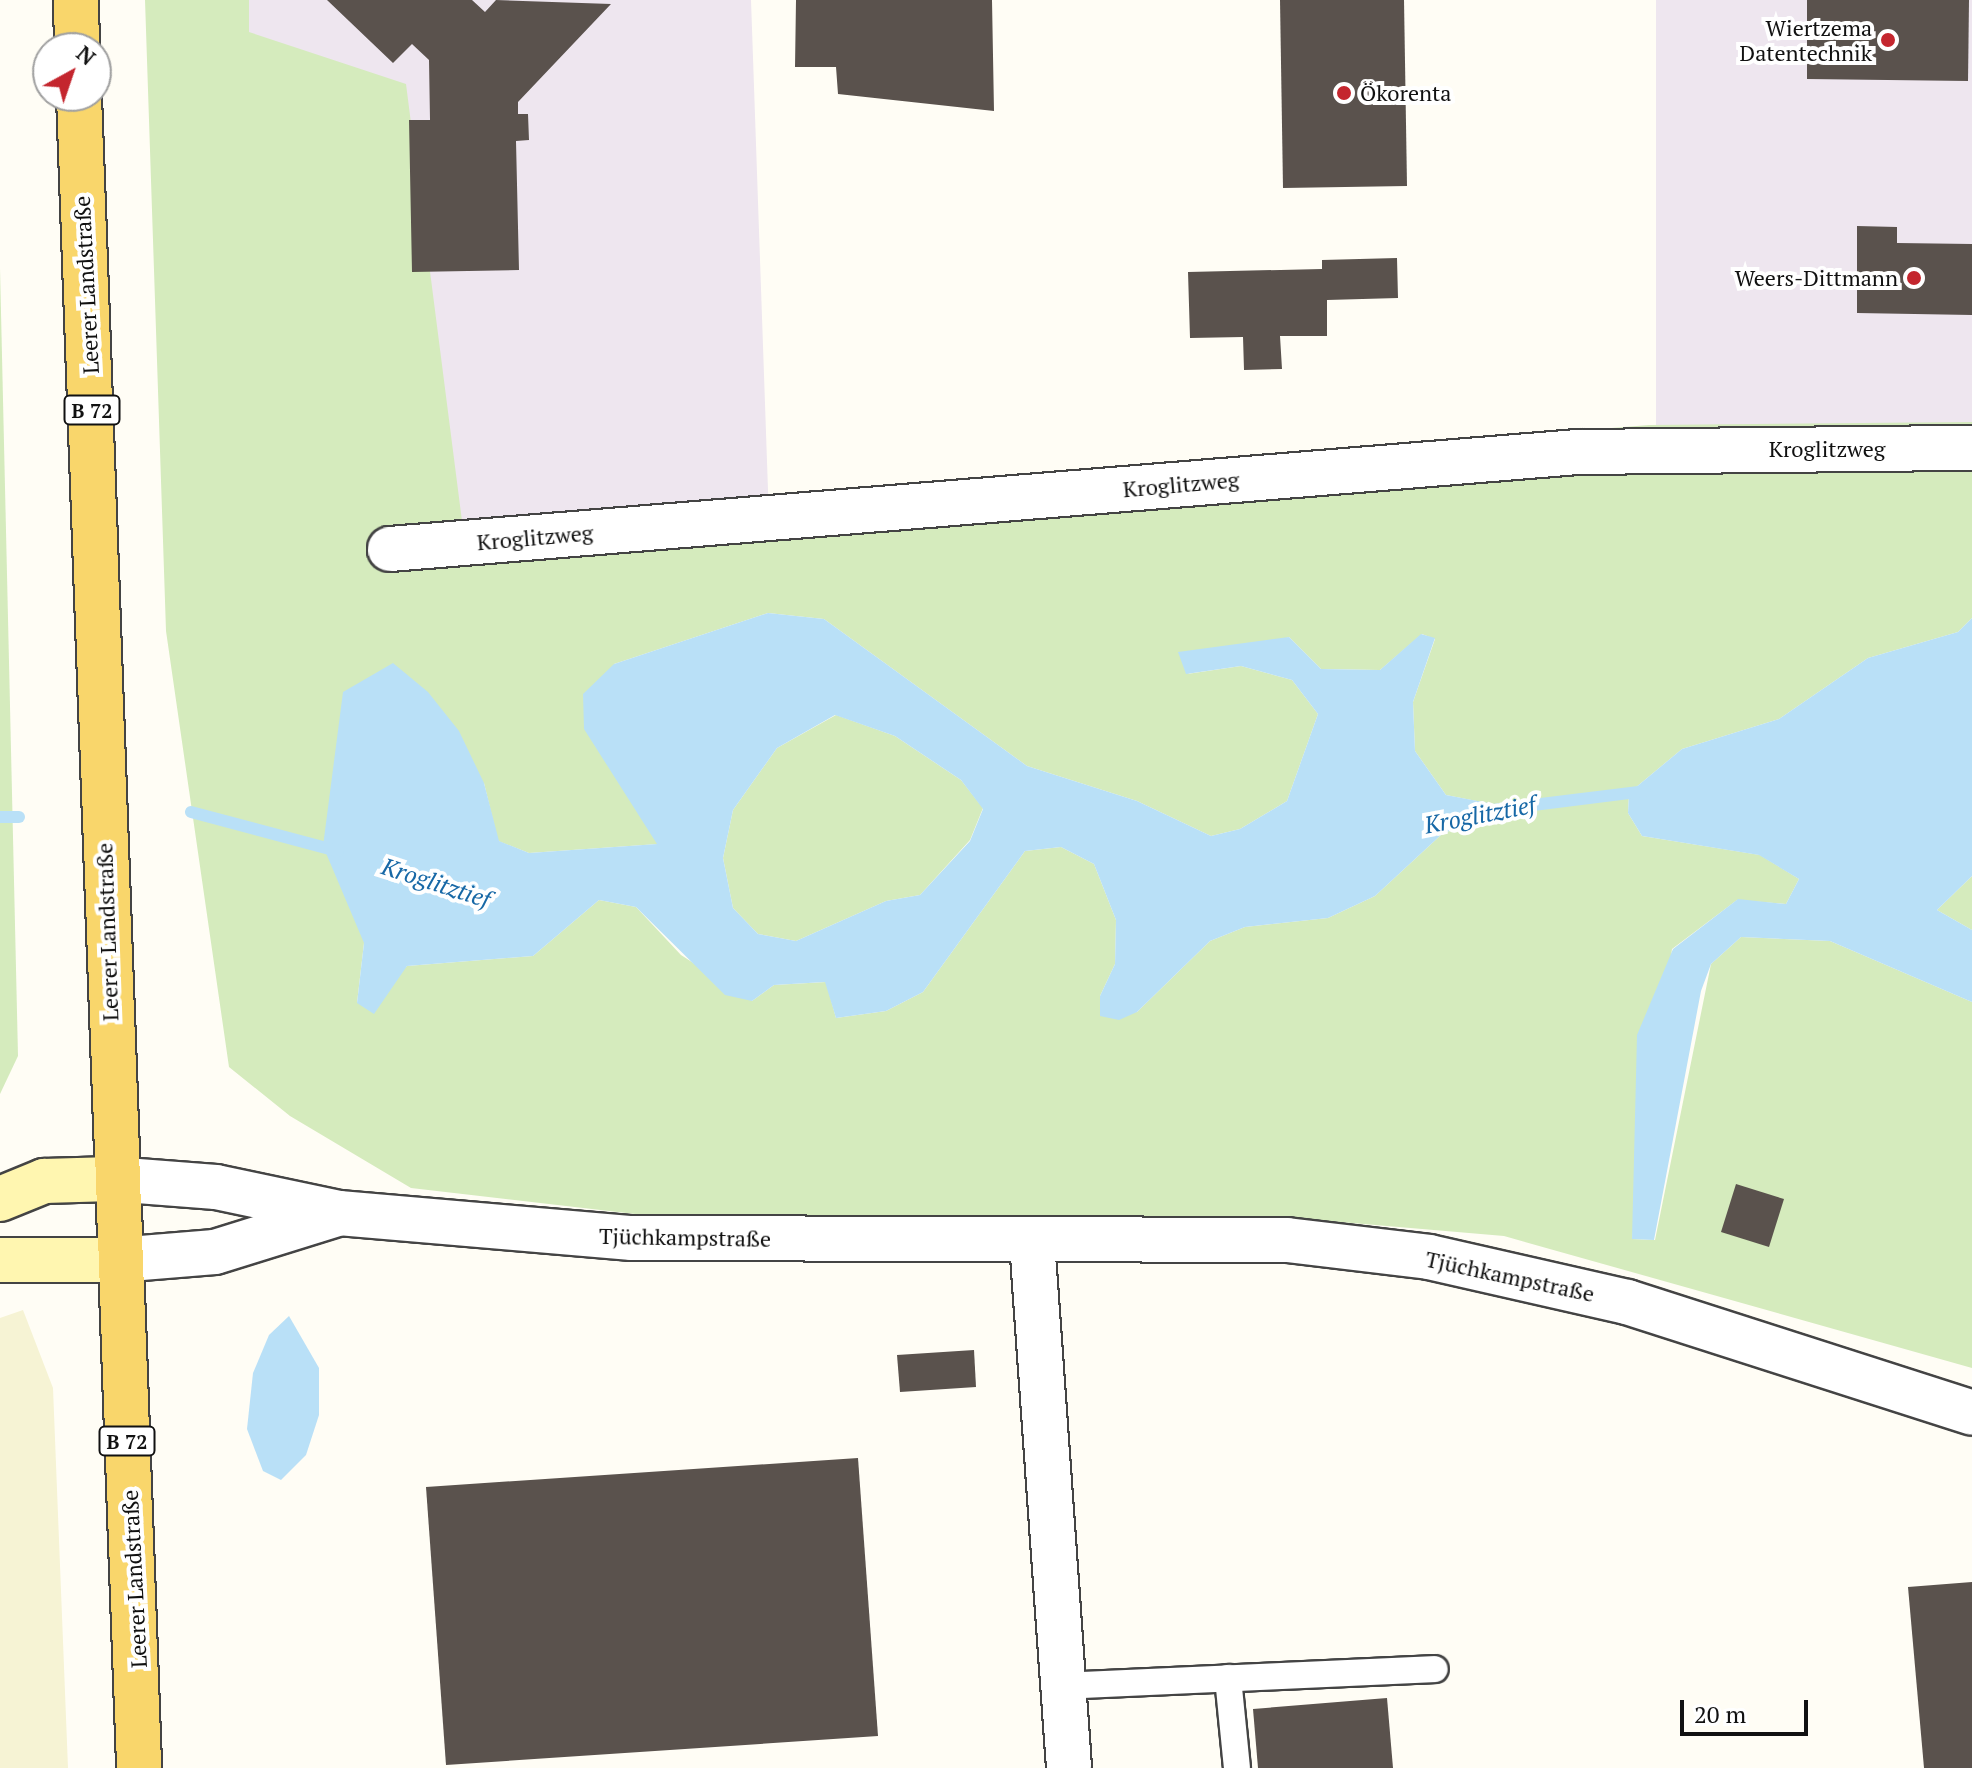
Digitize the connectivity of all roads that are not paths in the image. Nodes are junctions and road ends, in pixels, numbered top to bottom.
1 (76, 0) edge
2 (77, 32) edge
3 (79, 112) edge
4 (1972, 448) edge
5 (390, 549) dead end
6 (112, 1179) junction
7 (0, 1199) edge
8 (339, 1213) junction
9 (1032, 1241) junction
10 (0, 1260) edge
11 (117, 1260) junction
12 (1972, 1413) edge
13 (1435, 1669) dead end
14 (1228, 1678) junction
15 (1062, 1686) junction
16 (139, 1768) edge
17 (1069, 1768) edge
18 (1237, 1768) edge

1 - 2 main road
3 - 6 main road, Leerer Landstraße / B 72
4 - 5 street, Kroglitzweg
6 - 7 main road
6 - 8 street, Tjüchkampstraße
6 - 11 main road, Leerer Landstraße / B 72
8 - 9 street, Tjüchkampstraße
8 - 11 street, Tjüchkampstraße
9 - 12 street, Tjüchkampstraße
9 - 15 street
10 - 11 main road
11 - 16 main road, Leerer Landstraße / B 72
13 - 14 lane
14 - 15 lane
14 - 18 lane
15 - 17 street

